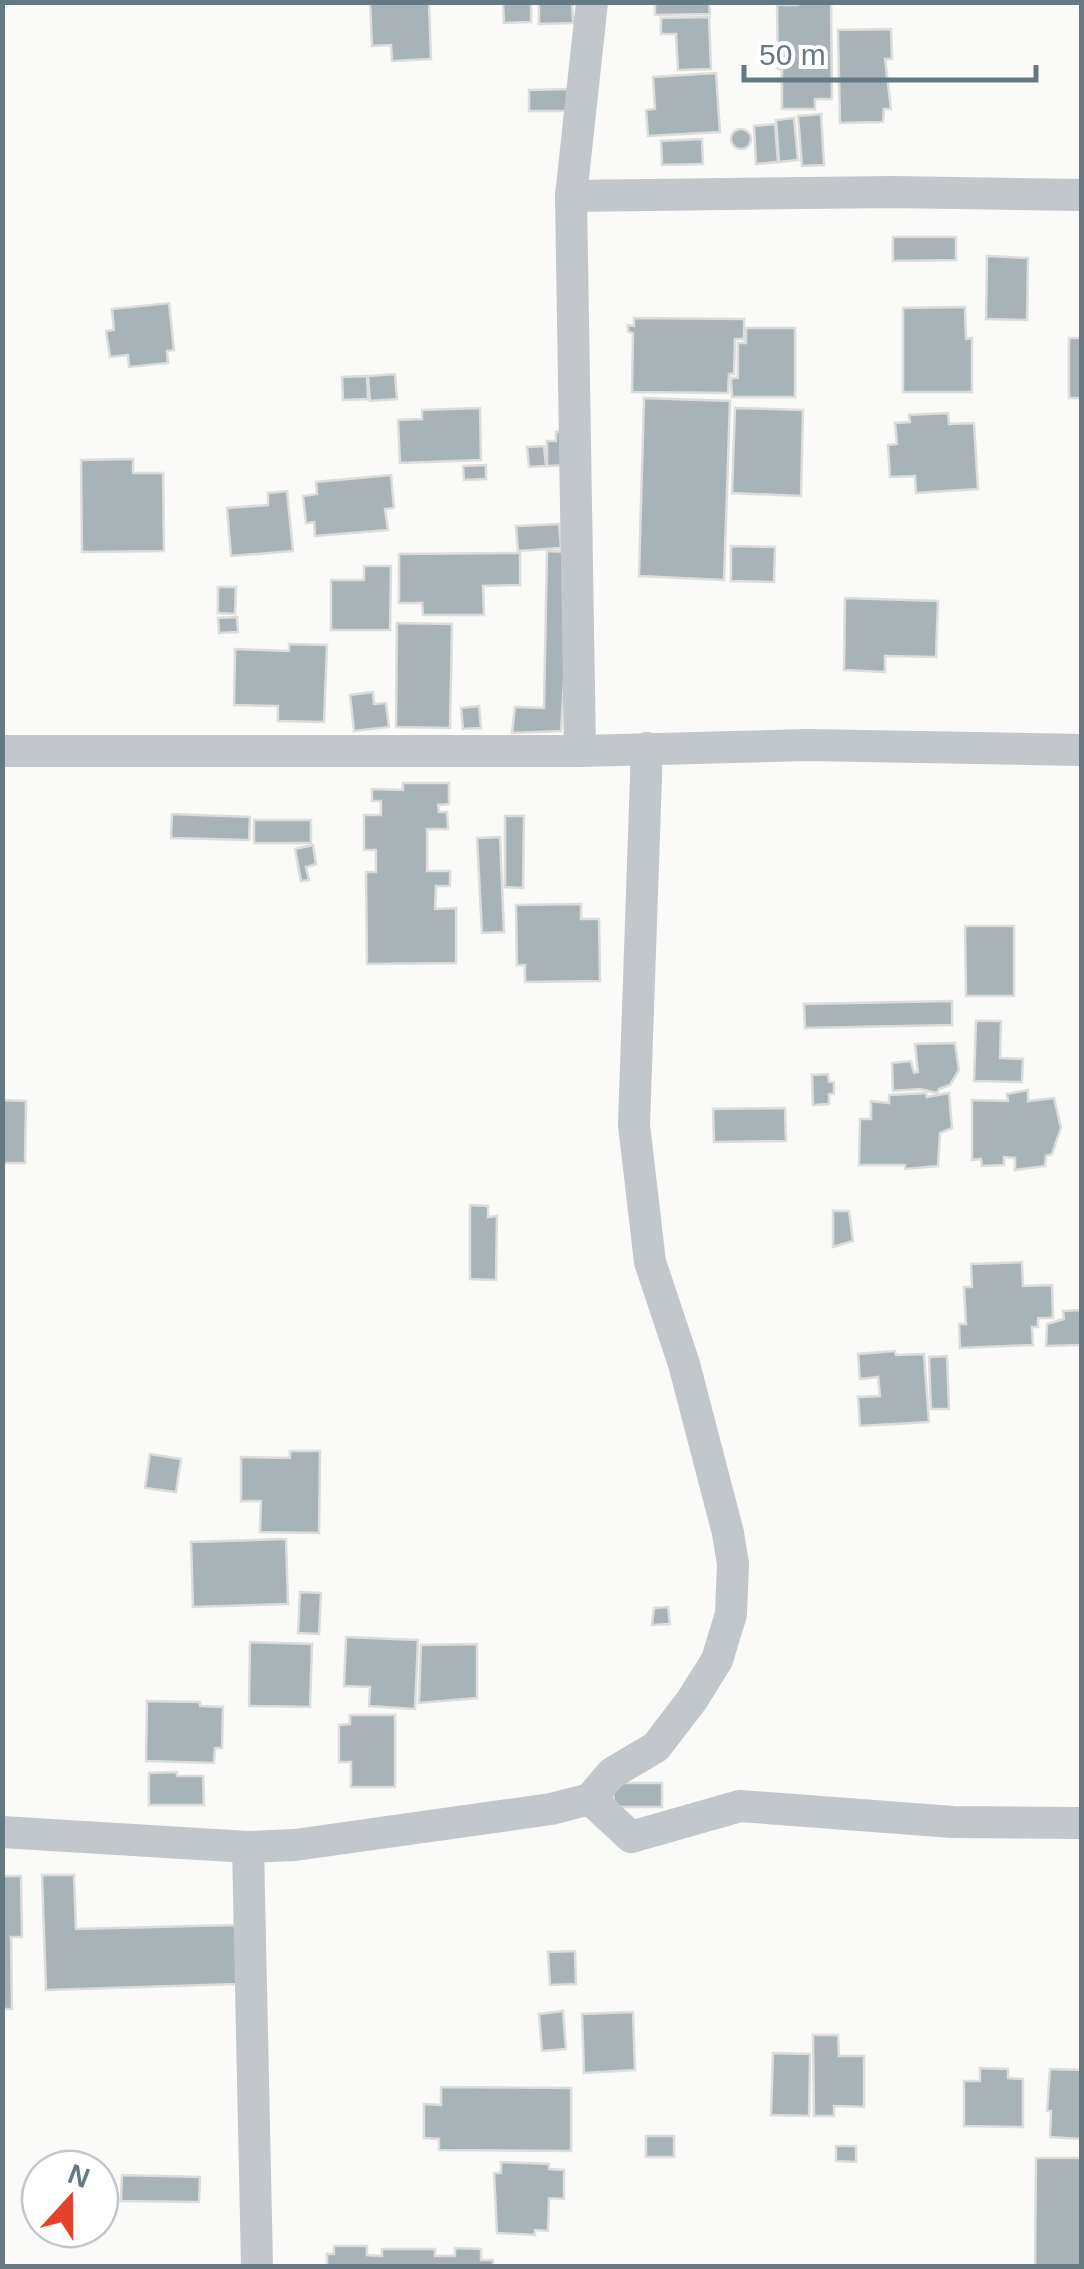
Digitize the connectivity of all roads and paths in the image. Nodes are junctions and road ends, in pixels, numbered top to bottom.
1 (592, 2) edge
2 (1082, 195) edge
3 (572, 196) junction
4 (647, 748) junction
5 (1082, 750) edge
6 (580, 751) junction
7 (2, 752) edge
8 (590, 1799) junction
9 (1082, 1824) edge
10 (2, 1832) edge
11 (248, 1848) junction
12 (257, 2266) edge

1 - 3 street
2 - 3 street
3 - 6 street
4 - 5 street
4 - 6 street
4 - 8 street
6 - 7 street
8 - 9 street
8 - 11 street
10 - 11 street
11 - 12 street

